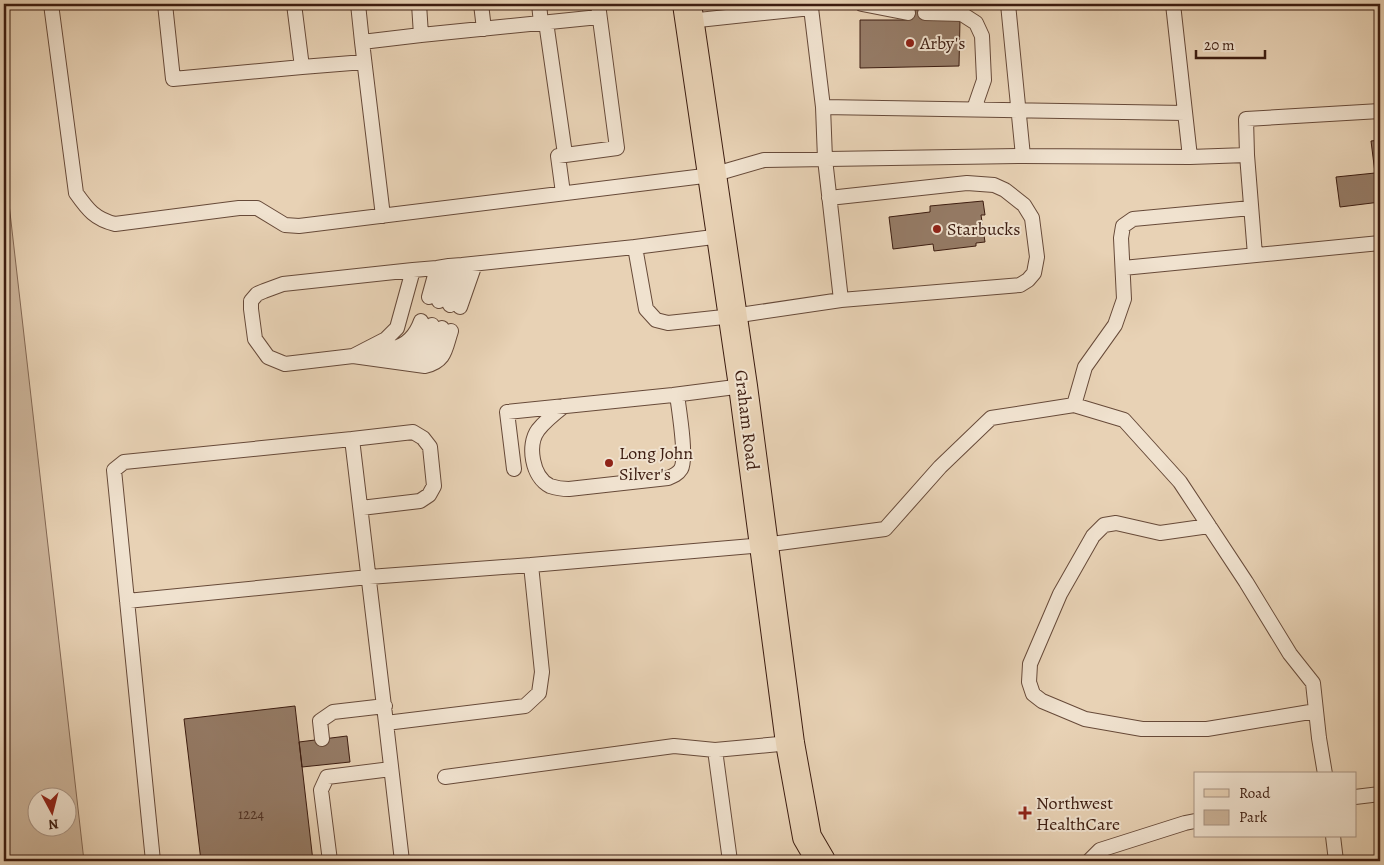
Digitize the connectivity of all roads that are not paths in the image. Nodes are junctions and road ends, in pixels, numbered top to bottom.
1 (51, 4) edge
2 (165, 4) edge
3 (294, 4) edge
4 (358, 4) edge
5 (419, 4) edge
6 (481, 4) edge
7 (539, 4) edge
8 (862, 4) edge
9 (1008, 4) edge
10 (1173, 4) edge
11 (815, 6) edge
12 (599, 10) edge
13 (688, 12) edge
14 (908, 13) dead end
15 (925, 13) dead end
16 (544, 23) junction
17 (484, 29) junction
18 (421, 35) junction
19 (362, 42) junction
20 (364, 62) junction
21 (302, 67) junction
22 (822, 107) junction
23 (974, 109) junction
24 (1019, 110) junction
25 (1380, 111) edge
26 (1185, 113) junction
27 (565, 154) junction
28 (1247, 155) junction
29 (1023, 156) junction
30 (1190, 158) junction
31 (825, 159) junction
32 (712, 174) junction
33 (563, 193) junction
34 (829, 198) junction
35 (1251, 208) junction
36 (383, 216) junction
37 (721, 236) junction
38 (1380, 243) edge
39 (635, 247) junction
40 (1255, 255) junction
41 (456, 266) junction
42 (1123, 268) junction
43 (412, 270) junction
44 (841, 300) junction
45 (733, 316) junction
46 (353, 356) junction
47 (743, 386) junction
48 (678, 394) junction
49 (1074, 405) junction
50 (564, 406) junction
51 (352, 439) junction
52 (514, 469) dead end
53 (361, 508) junction
54 (1209, 526) junction
55 (764, 545) junction
56 (531, 565) junction
57 (369, 577) junction
58 (127, 601) junction
59 (384, 706) junction
60 (1316, 711) junction
61 (386, 723) junction
62 (322, 739) dead end
63 (790, 743) junction
64 (715, 750) junction
65 (392, 769) junction
66 (1325, 772) edge
67 (445, 777) dead end
68 (1380, 794) edge
69 (1356, 797) edge
70 (1194, 821) edge
71 (1333, 838) edge
72 (805, 849) edge
73 (153, 861) edge
74 (330, 861) edge
75 (402, 861) edge
76 (730, 861) edge
77 (821, 861) edge
78 (1089, 861) edge
79 (1336, 861) edge

1 - 36 lane
2 - 21 lane
3 - 21 lane
4 - 19 lane
5 - 18 lane
6 - 17 lane
7 - 16 lane
8 - 14 lane
9 - 24 lane
10 - 26 lane
11 - 13 lane
11 - 22 lane
12 - 16 lane
12 - 27 lane
13 - 32 main road, Graham Road
15 - 23 lane
16 - 17 lane
16 - 27 lane
17 - 18 lane
18 - 19 lane
19 - 20 lane
20 - 21 lane
20 - 36 lane
22 - 23 lane
22 - 31 lane
23 - 24 lane
24 - 26 lane
24 - 29 lane
25 - 28 lane
26 - 30 lane
27 - 33 lane
28 - 30 lane
28 - 35 lane
29 - 30 lane
29 - 31 lane
31 - 32 lane
31 - 34 lane
32 - 33 lane
32 - 37 main road, Graham Road
33 - 36 lane
34 - 44 lane
34 - 44 lane
35 - 40 lane
35 - 42 lane
37 - 39 lane
37 - 45 main road, Graham Road
38 - 40 lane
39 - 41 lane
39 - 45 lane
40 - 42 lane
41 - 41 lane
41 - 43 lane
42 - 49 lane
43 - 46 lane
43 - 46 lane
44 - 45 lane
45 - 47 main road, Graham Road
46 - 46 lane
47 - 48 lane
47 - 55 main road, Graham Road
48 - 50 lane
48 - 50 lane
49 - 54 lane
49 - 55 lane
50 - 52 lane
51 - 53 lane
51 - 53 lane
51 - 58 lane
53 - 57 lane
54 - 60 lane
54 - 60 lane
55 - 56 lane
55 - 63 main road, Graham Road
56 - 57 lane
56 - 61 lane
57 - 58 lane
57 - 59 lane
58 - 73 lane
59 - 61 lane
59 - 62 lane
60 - 66 lane
61 - 65 lane
63 - 64 lane
63 - 72 main road, Graham Road
64 - 67 lane
64 - 76 lane
65 - 74 lane
65 - 75 lane
68 - 69 lane
70 - 78 lane
71 - 79 lane
72 - 77 main road, Graham Road

